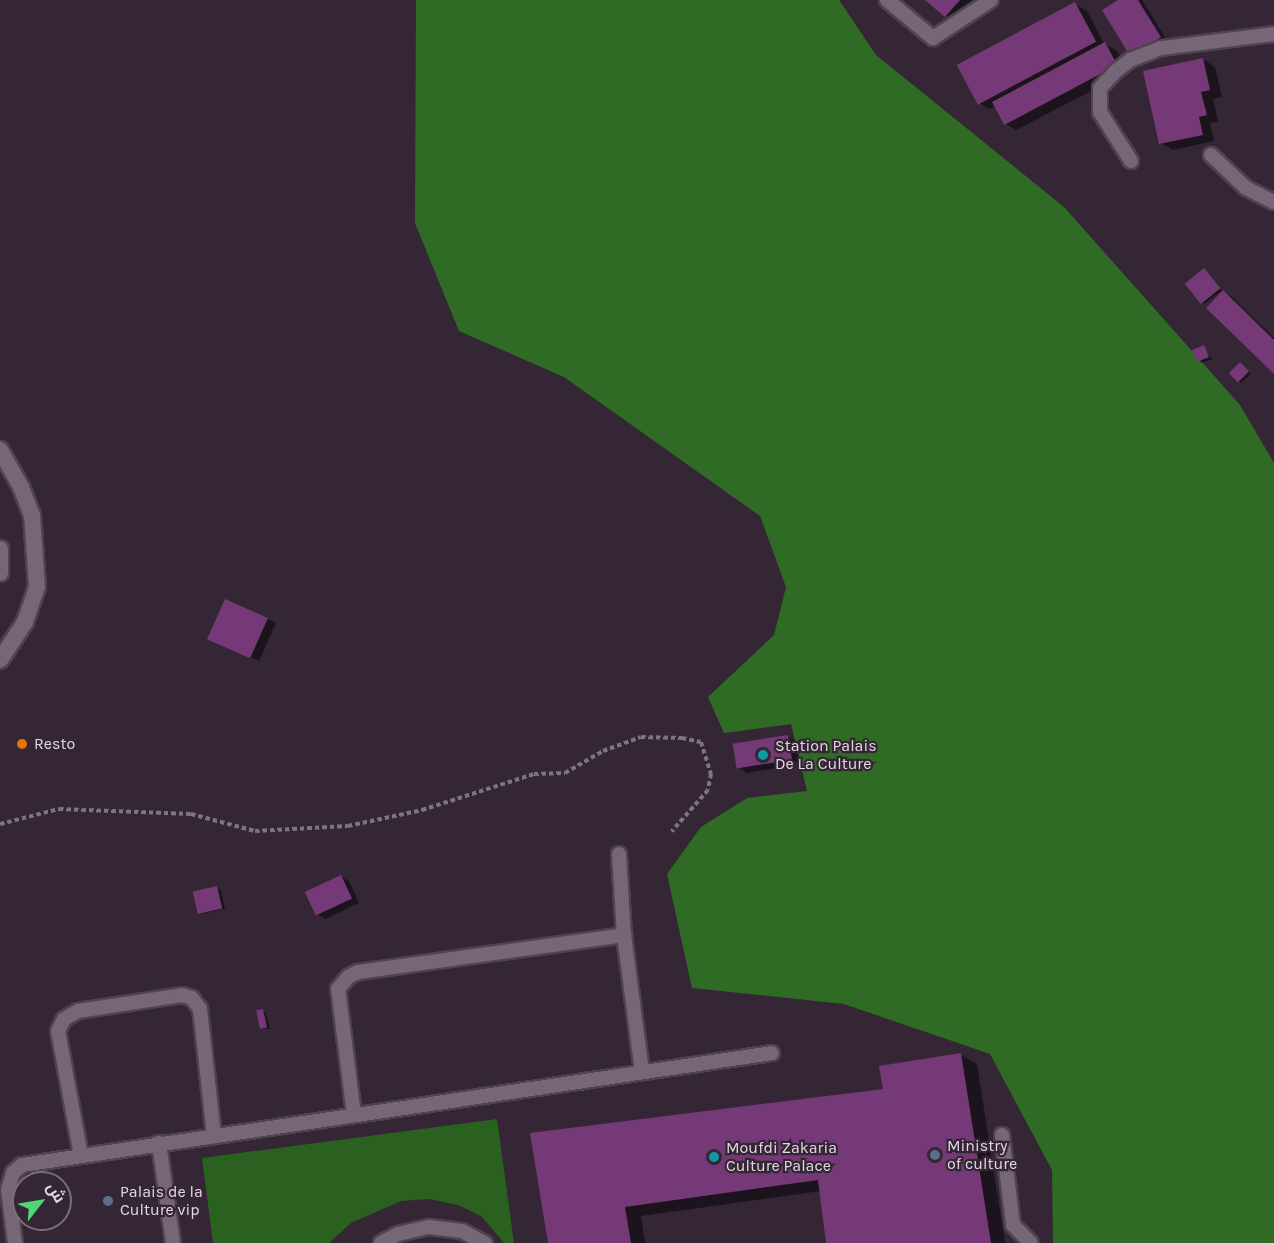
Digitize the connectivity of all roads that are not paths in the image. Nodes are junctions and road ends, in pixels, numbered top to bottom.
1 (887, 0) edge
2 (991, 0) edge
3 (1274, 33) edge
4 (1211, 155) dead end
5 (1131, 161) dead end
6 (1274, 202) edge
7 (0, 450) edge
8 (0, 549) edge
9 (0, 573) edge
10 (0, 660) edge
11 (619, 854) dead end
12 (624, 935) junction
13 (772, 1053) dead end
14 (642, 1072) junction
15 (354, 1115) junction
16 (1002, 1135) dead end
17 (214, 1136) junction
18 (159, 1143) junction
19 (81, 1156) junction
20 (15, 1243) edge
21 (172, 1243) edge
22 (381, 1243) edge
23 (485, 1243) edge
24 (1031, 1243) edge

1 - 2 lane
3 - 5 lane
4 - 6 lane
7 - 10 street
8 - 9 street
11 - 12 lane
12 - 14 lane
12 - 15 lane
13 - 14 lane
14 - 15 lane
15 - 17 lane
16 - 24 lane
17 - 18 lane
17 - 19 lane
18 - 19 lane
18 - 21 lane
19 - 20 lane
22 - 23 lane

